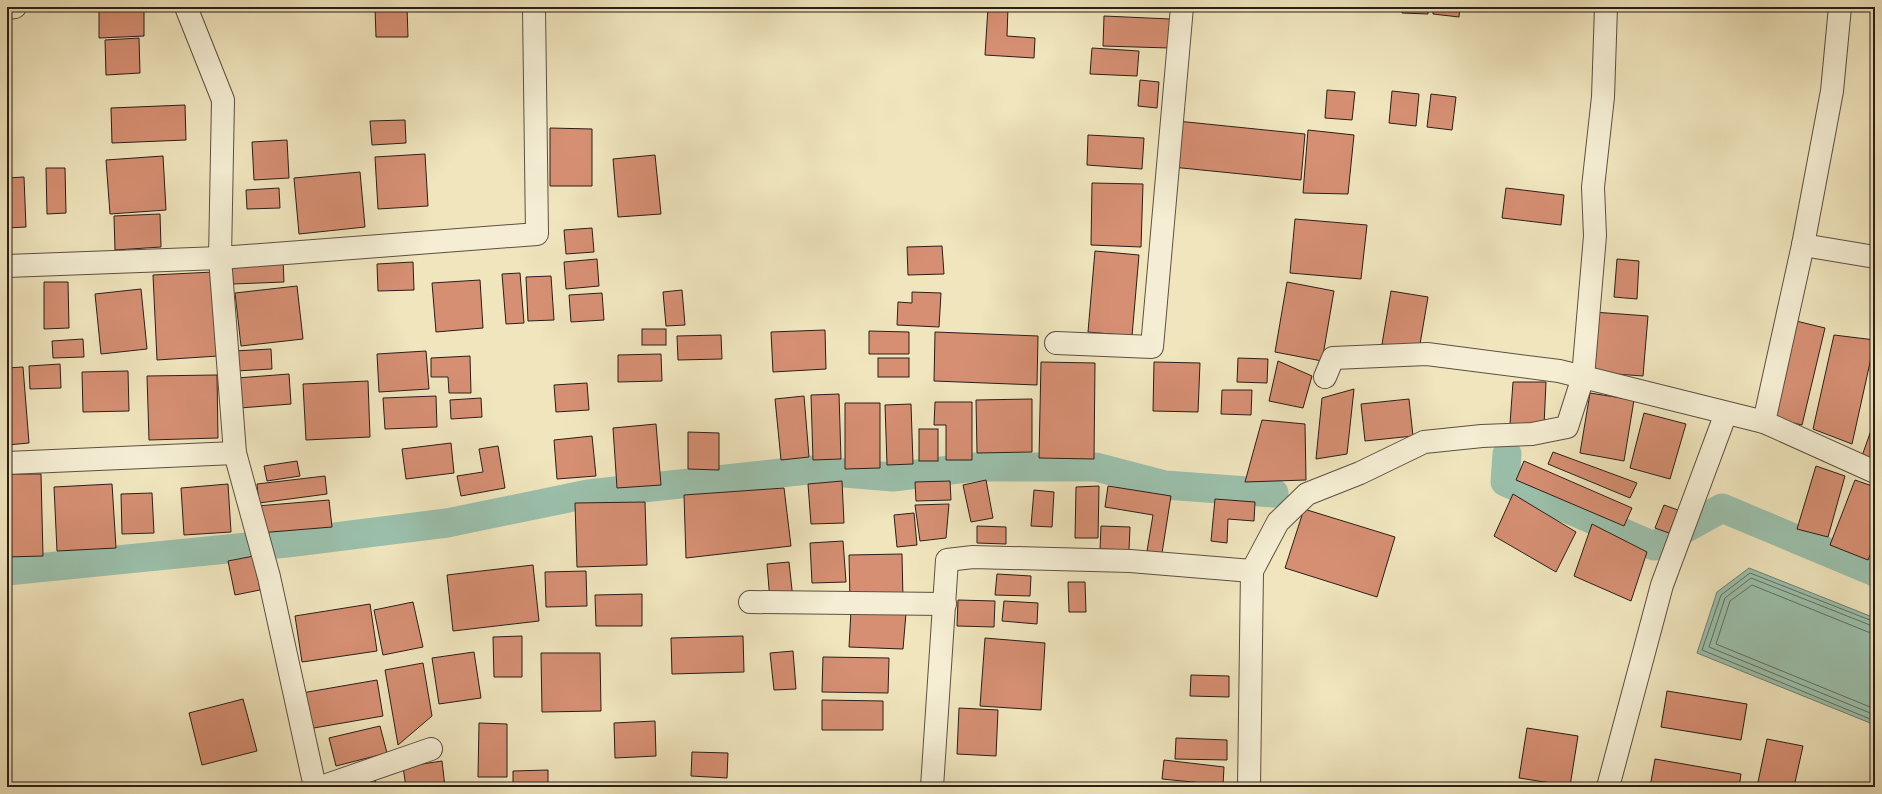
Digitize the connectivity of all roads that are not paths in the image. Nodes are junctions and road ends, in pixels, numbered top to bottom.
1 (15, 7) edge
2 (186, 7) edge
3 (534, 7) edge
4 (1182, 7) edge
5 (1606, 7) edge
6 (1840, 7) edge
7 (7, 8) edge
8 (1803, 245) junction
9 (1875, 257) edge
10 (220, 258) junction
11 (7, 266) edge
12 (1056, 343) dead end
13 (1325, 377) dead end
14 (1582, 377) junction
15 (1726, 413) junction
16 (1764, 422) junction
17 (235, 453) junction
18 (7, 463) edge
19 (1875, 472) edge
20 (1252, 571) junction
21 (750, 602) dead end
22 (945, 604) junction
23 (431, 749) dead end
24 (315, 787) edge
25 (321, 787) edge
26 (932, 787) edge
27 (1249, 787) edge
28 (1608, 787) edge

1 - 7 street
2 - 10 street
3 - 10 street
4 - 12 street
5 - 14 street
6 - 8 street
8 - 9 street
8 - 16 street
10 - 11 street
10 - 17 street
13 - 14 street
14 - 15 street
14 - 20 street
15 - 16 street
15 - 28 street
16 - 19 street
17 - 18 street
17 - 24 street
20 - 22 street
20 - 27 street
21 - 22 street
22 - 26 street
23 - 25 street

